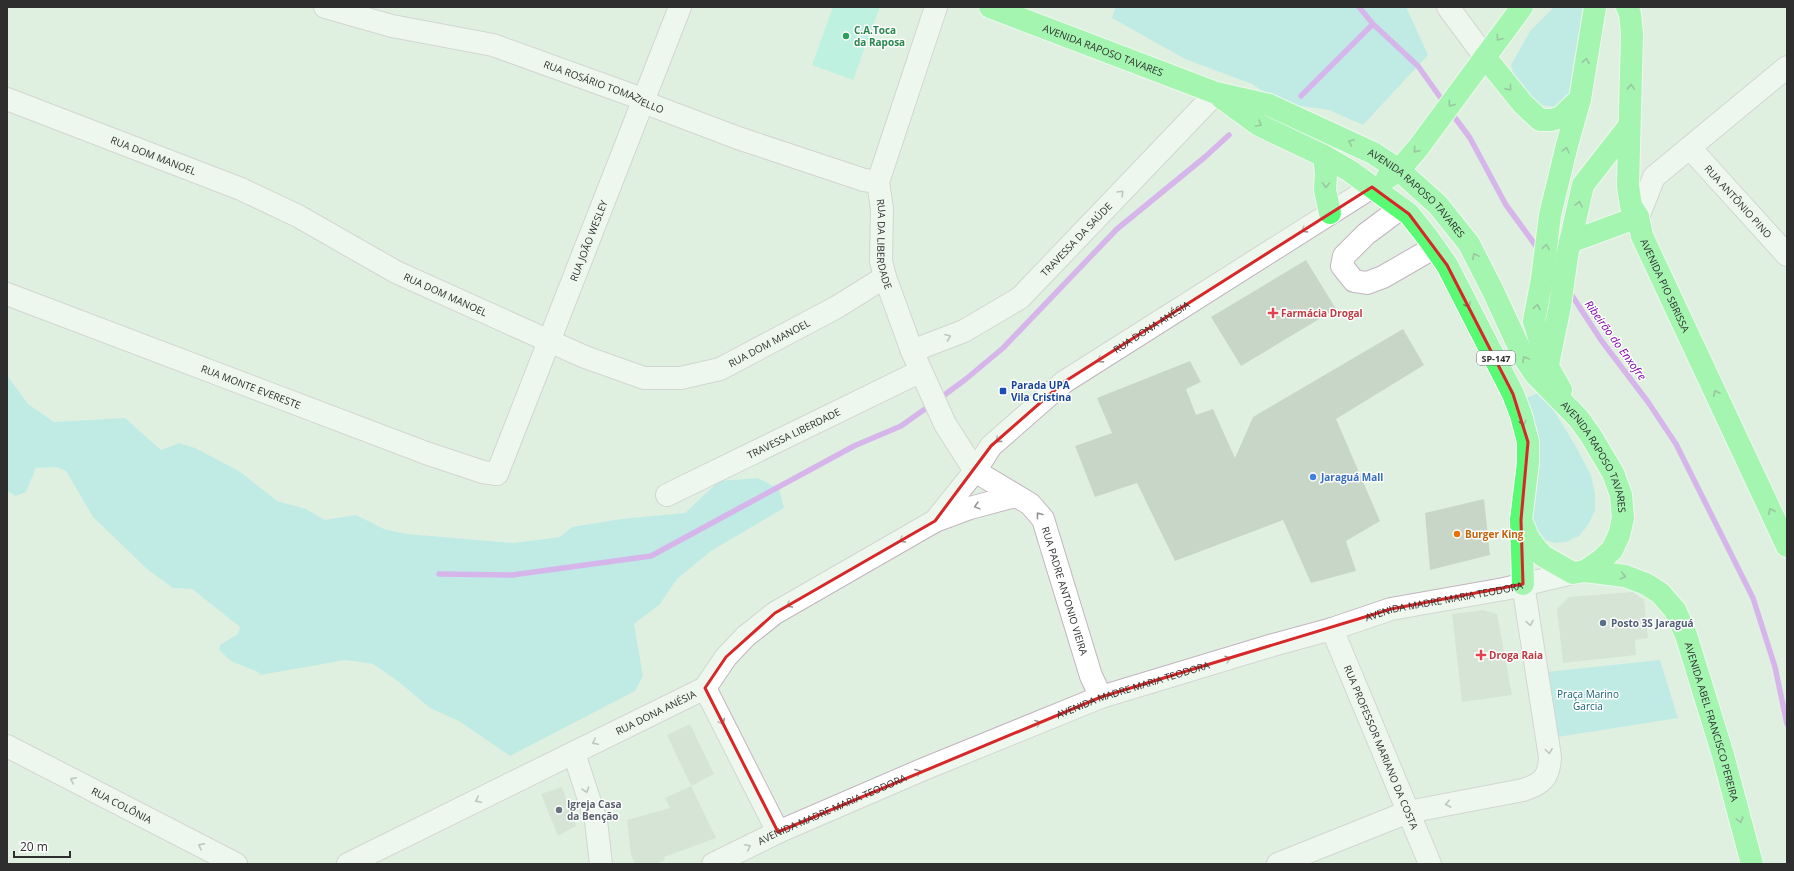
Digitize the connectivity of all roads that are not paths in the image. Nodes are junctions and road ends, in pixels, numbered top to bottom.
1 (325, 7) edge
2 (680, 7) edge
3 (936, 7) edge
4 (990, 7) edge
5 (1448, 7) edge
6 (1522, 7) edge
7 (1595, 7) edge
8 (1629, 9) edge
9 (1485, 57) junction
10 (1787, 67) edge
11 (1216, 93) junction
12 (7, 99) edge
13 (1580, 99) junction
14 (643, 102) junction
15 (1630, 126) junction
16 (1690, 148) junction
17 (1628, 152) junction
18 (1324, 156) junction
19 (1399, 170) junction
20 (1654, 177) junction
21 (878, 182) junction
22 (1372, 187) junction
23 (1400, 208) junction
24 (1330, 213) junction
25 (1638, 217) junction
26 (1435, 247) junction
27 (1568, 249) junction
28 (1787, 255) edge
29 (885, 278) junction
30 (7, 294) edge
31 (549, 341) junction
32 (912, 351) junction
33 (1548, 367) junction
34 (924, 378) junction
35 (1579, 419) junction
36 (975, 471) junction
37 (497, 474) joint
38 (667, 495) dead end
39 (1015, 496) junction
40 (1521, 520) junction
41 (935, 521) junction
42 (1787, 546) edge
43 (1579, 572) junction
44 (1523, 584) junction
45 (1332, 629) junction
46 (705, 688) junction
47 (1101, 697) junction
48 (7, 746) edge
49 (574, 753) junction
50 (1408, 812) junction
51 (778, 832) junction
52 (236, 864) edge
53 (348, 864) edge
54 (601, 864) edge
55 (713, 864) edge
56 (1278, 864) edge
57 (1430, 864) edge
58 (1752, 864) edge

1 - 14 street, RUA ROSÁRIO TOMAZIELLO
2 - 14 street, RUA JOÃO WESLEY
3 - 21 street, RUA DA LIBERDADE
4 - 11 main road, AVENIDA RAPOSO TAVARES
5 - 9 street
6 -> 9 main road, RUA DONA ANÉSIA
13 -> 7 main road
15 -> 8 main road, AVENIDA PIO SBRISSA
9 -> 13 main road
9 -> 19 main road, RUA DONA ANÉSIA
10 - 16 street
11 -> 18 main road, AVENIDA RAPOSO TAVARES
19 -> 11 main road, AVENIDA RAPOSO TAVARES
32 -> 11 street, TRAVESSA DA SAÚDE
12 - 31 street, RUA DOM MANOEL
33 -> 13 main road
14 - 21 street, RUA ROSÁRIO TOMAZIELLO
14 - 31 street, RUA JOÃO WESLEY
15 - 17 main road, AVENIDA PIO SBRISSA
27 -> 15 main road
16 - 20 street
16 - 28 street, RUA ANTÔNIO PINO
17 - 20 street
17 - 25 main road, AVENIDA PIO SBRISSA
18 - 22 main road, AVENIDA RAPOSO TAVARES
18 -> 24 main road
19 - 22 main road, RUA DONA ANÉSIA
35 -> 19 main road, AVENIDA RAPOSO TAVARES
20 - 25 street
21 - 29 street, RUA DA LIBERDADE
22 - 23 main road, AVENIDA RAPOSO TAVARES / SP-147
22 - 24 street, RUA DONA ANÉSIA
23 - 26 main road, AVENIDA RAPOSO TAVARES / SP-147
23 - 26 street
24 -> 36 street, RUA DONA ANÉSIA
25 - 27 main road
42 -> 25 main road, AVENIDA PIO SBRISSA
26 -> 40 main road, AVENIDA RAPOSO TAVARES / SP-147
27 - 33 main road
29 - 31 street, RUA DOM MANOEL
29 - 32 street, RUA DA LIBERDADE
30 - 37 street, RUA MONTE EVERESTE
31 - 37 street, RUA JOÃO WESLEY
32 - 34 street, RUA DA LIBERDADE
33 - 35 main road
34 - 36 street, RUA DA LIBERDADE
34 - 38 street, TRAVESSA LIBERDADE
35 - 43 main road, AVENIDA RAPOSO TAVARES
36 - 39 street, RUA PADRE ANTONIO VIEIRA
36 - 41 street, RUA DONA ANÉSIA
39 -> 41 street, RUA DONA ANÉSIA
47 -> 39 street, RUA PADRE ANTONIO VIEIRA
40 - 43 main road, AVENIDA RAPOSO TAVARES / SP-147
40 - 44 main road
41 -> 46 street, RUA DONA ANÉSIA
43 - 44 street, AVENIDA MADRE MARIA TEODORA
43 -> 58 main road, AVENIDA ABEL FRANCISCO PEREIRA / SP-147
44 - 45 street, AVENIDA MADRE MARIA TEODORA
44 -> 50 street
47 -> 45 street, AVENIDA MADRE MARIA TEODORA
45 - 50 street, RUA PROFESSOR MARIANO DA COSTA
46 -> 49 street, RUA DONA ANÉSIA
46 -> 51 street
51 -> 47 street, AVENIDA MADRE MARIA TEODORA
52 -> 48 street, RUA COLÔNIA
49 -> 53 street, RUA DONA ANÉSIA
49 -> 54 street
50 - 56 street
50 - 57 street, RUA PROFESSOR MARIANO DA COSTA
55 -> 51 street, AVENIDA MADRE MARIA TEODORA

